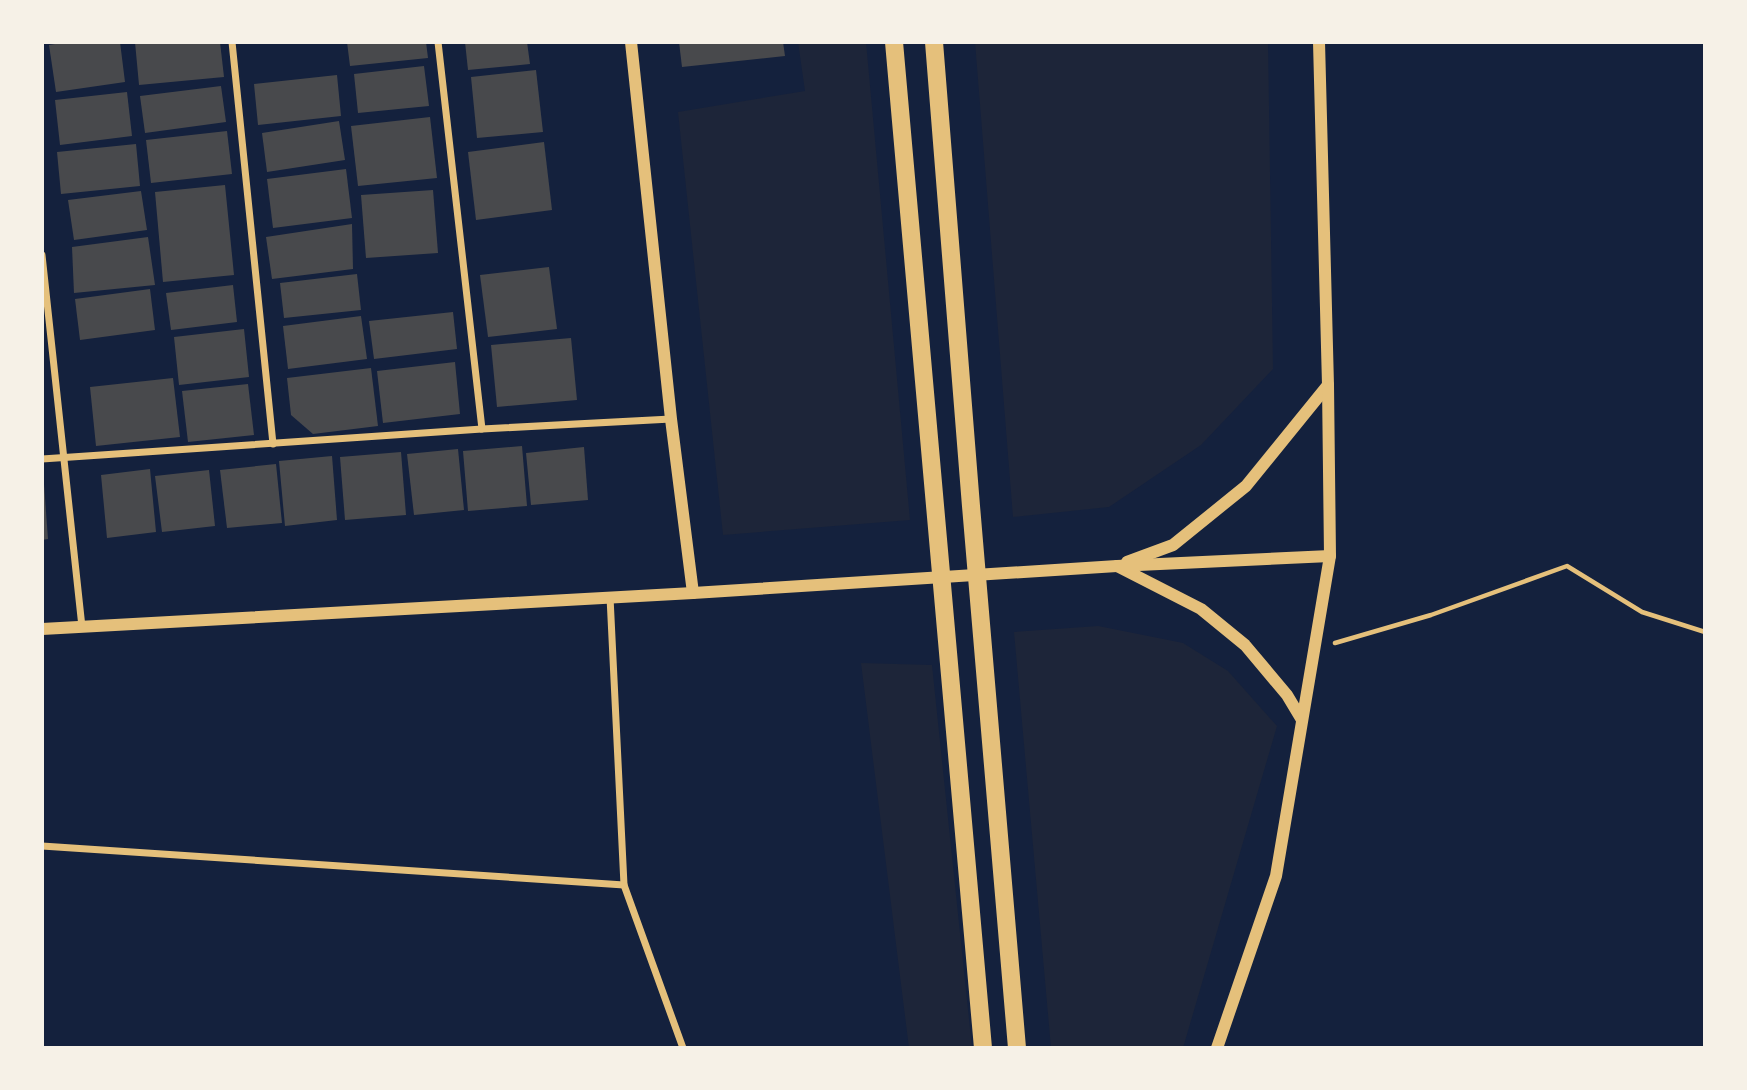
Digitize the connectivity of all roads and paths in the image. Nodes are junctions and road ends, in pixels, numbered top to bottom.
1 (232, 42) edge
2 (438, 42) edge
3 (631, 42) edge
4 (894, 42) edge
5 (934, 42) edge
6 (1319, 42) edge
7 (42, 255) edge
8 (1328, 384) junction
9 (671, 419) junction
10 (482, 429) junction
11 (273, 444) junction
12 (64, 458) junction
13 (42, 459) edge
14 (1330, 556) junction
15 (1117, 566) junction
16 (693, 593) junction
17 (610, 597) junction
18 (82, 627) junction
19 (42, 629) edge
20 (1705, 632) edge
21 (1314, 649) junction
22 (1302, 720) junction
23 (42, 846) edge
24 (624, 886) junction
25 (683, 1048) edge
26 (983, 1048) edge
27 (1017, 1048) edge
28 (1217, 1048) edge

1 - 11 street
2 - 10 street
3 - 9 street
4 - 26 main road
5 - 27 main road
6 - 8 street
7 - 12 street
8 - 14 street
8 - 15 street
9 - 10 street
9 - 16 street
10 - 11 street
11 - 12 street
12 - 13 street
12 - 18 street
14 - 15 street
14 - 21 street
15 - 16 street
15 - 22 street
16 - 17 street
17 - 18 street
17 - 24 street
18 - 19 street
20 - 21 path
21 - 22 street
22 - 28 street
23 - 24 street
24 - 25 street

